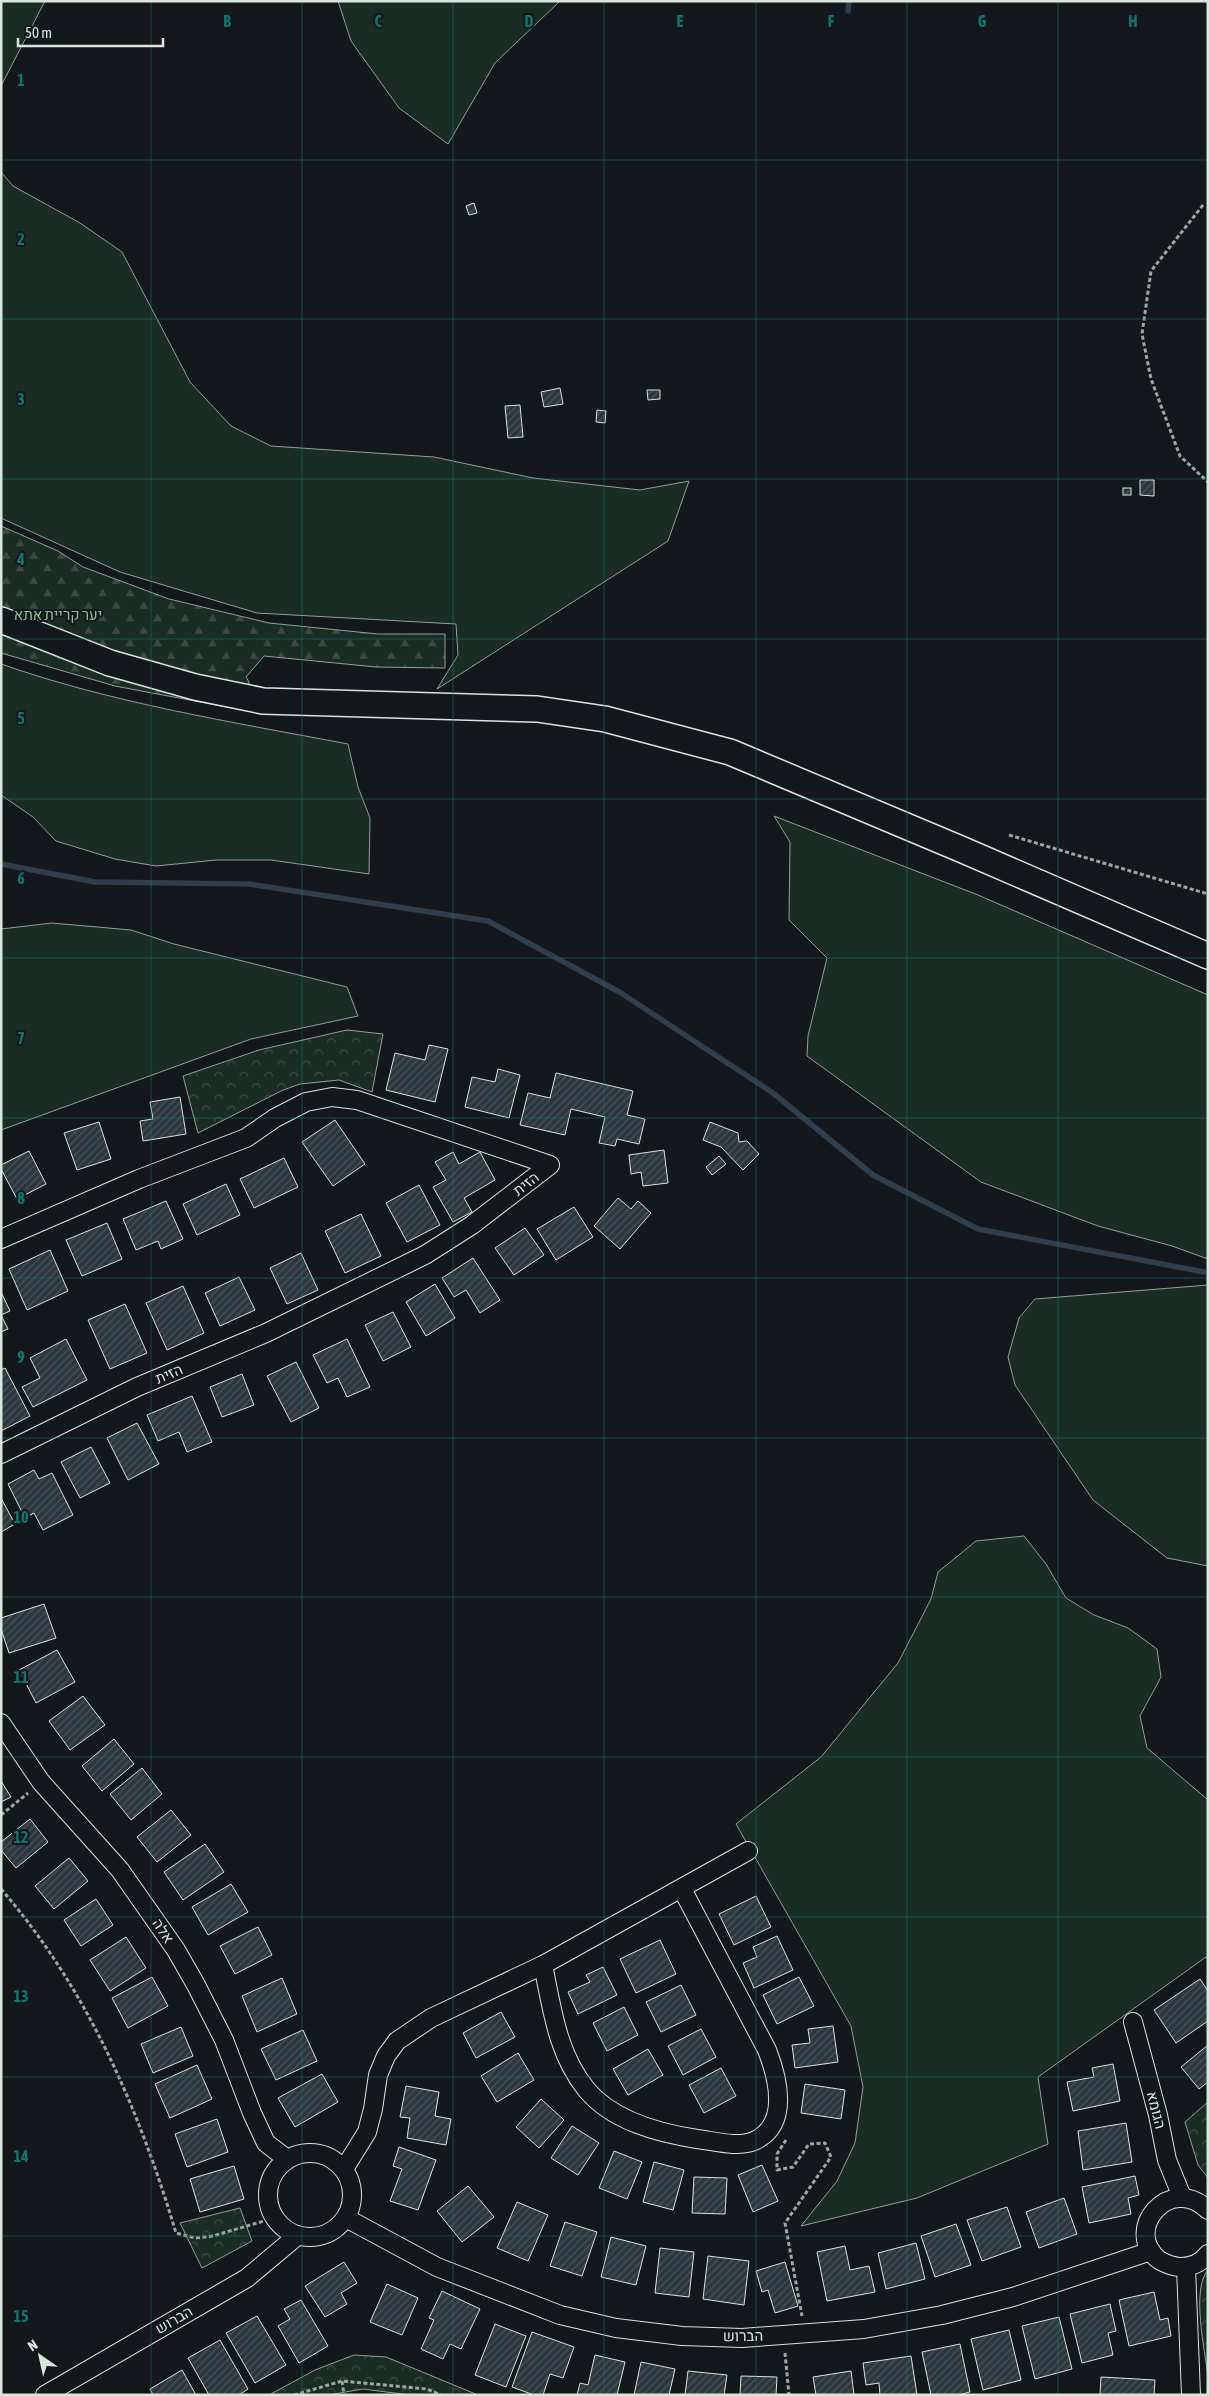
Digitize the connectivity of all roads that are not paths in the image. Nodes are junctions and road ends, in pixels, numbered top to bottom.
1 (1, 620) edge
2 (1208, 956) edge
3 (1, 1239) edge
4 (1, 1454) edge
5 (1, 1723) edge
6 (748, 1851) dead end
7 (682, 1889) junction
8 (543, 1965) junction
9 (1133, 2022) dead end
10 (288, 2159) junction
11 (344, 2169) junction
12 (1182, 2197) junction
13 (1208, 2210) edge
14 (346, 2218) junction
15 (296, 2236) junction
16 (1151, 2251) junction
17 (1208, 2254) edge
18 (1186, 2267) junction
19 (45, 2395) edge
20 (1191, 2395) edge

1 - 2 main road
3 - 4 street, הזית
5 - 10 street, אלה
6 - 7 street
7 - 8 street
7 - 8 street
8 - 11 street
9 - 12 street, הגומא
10 - 11 street
10 - 15 street
11 - 14 street
12 - 13 street
12 - 16 street
14 - 15 street
14 - 16 street, הברוש
15 - 19 street, הברוש
16 - 18 street
17 - 18 street
18 - 20 street

